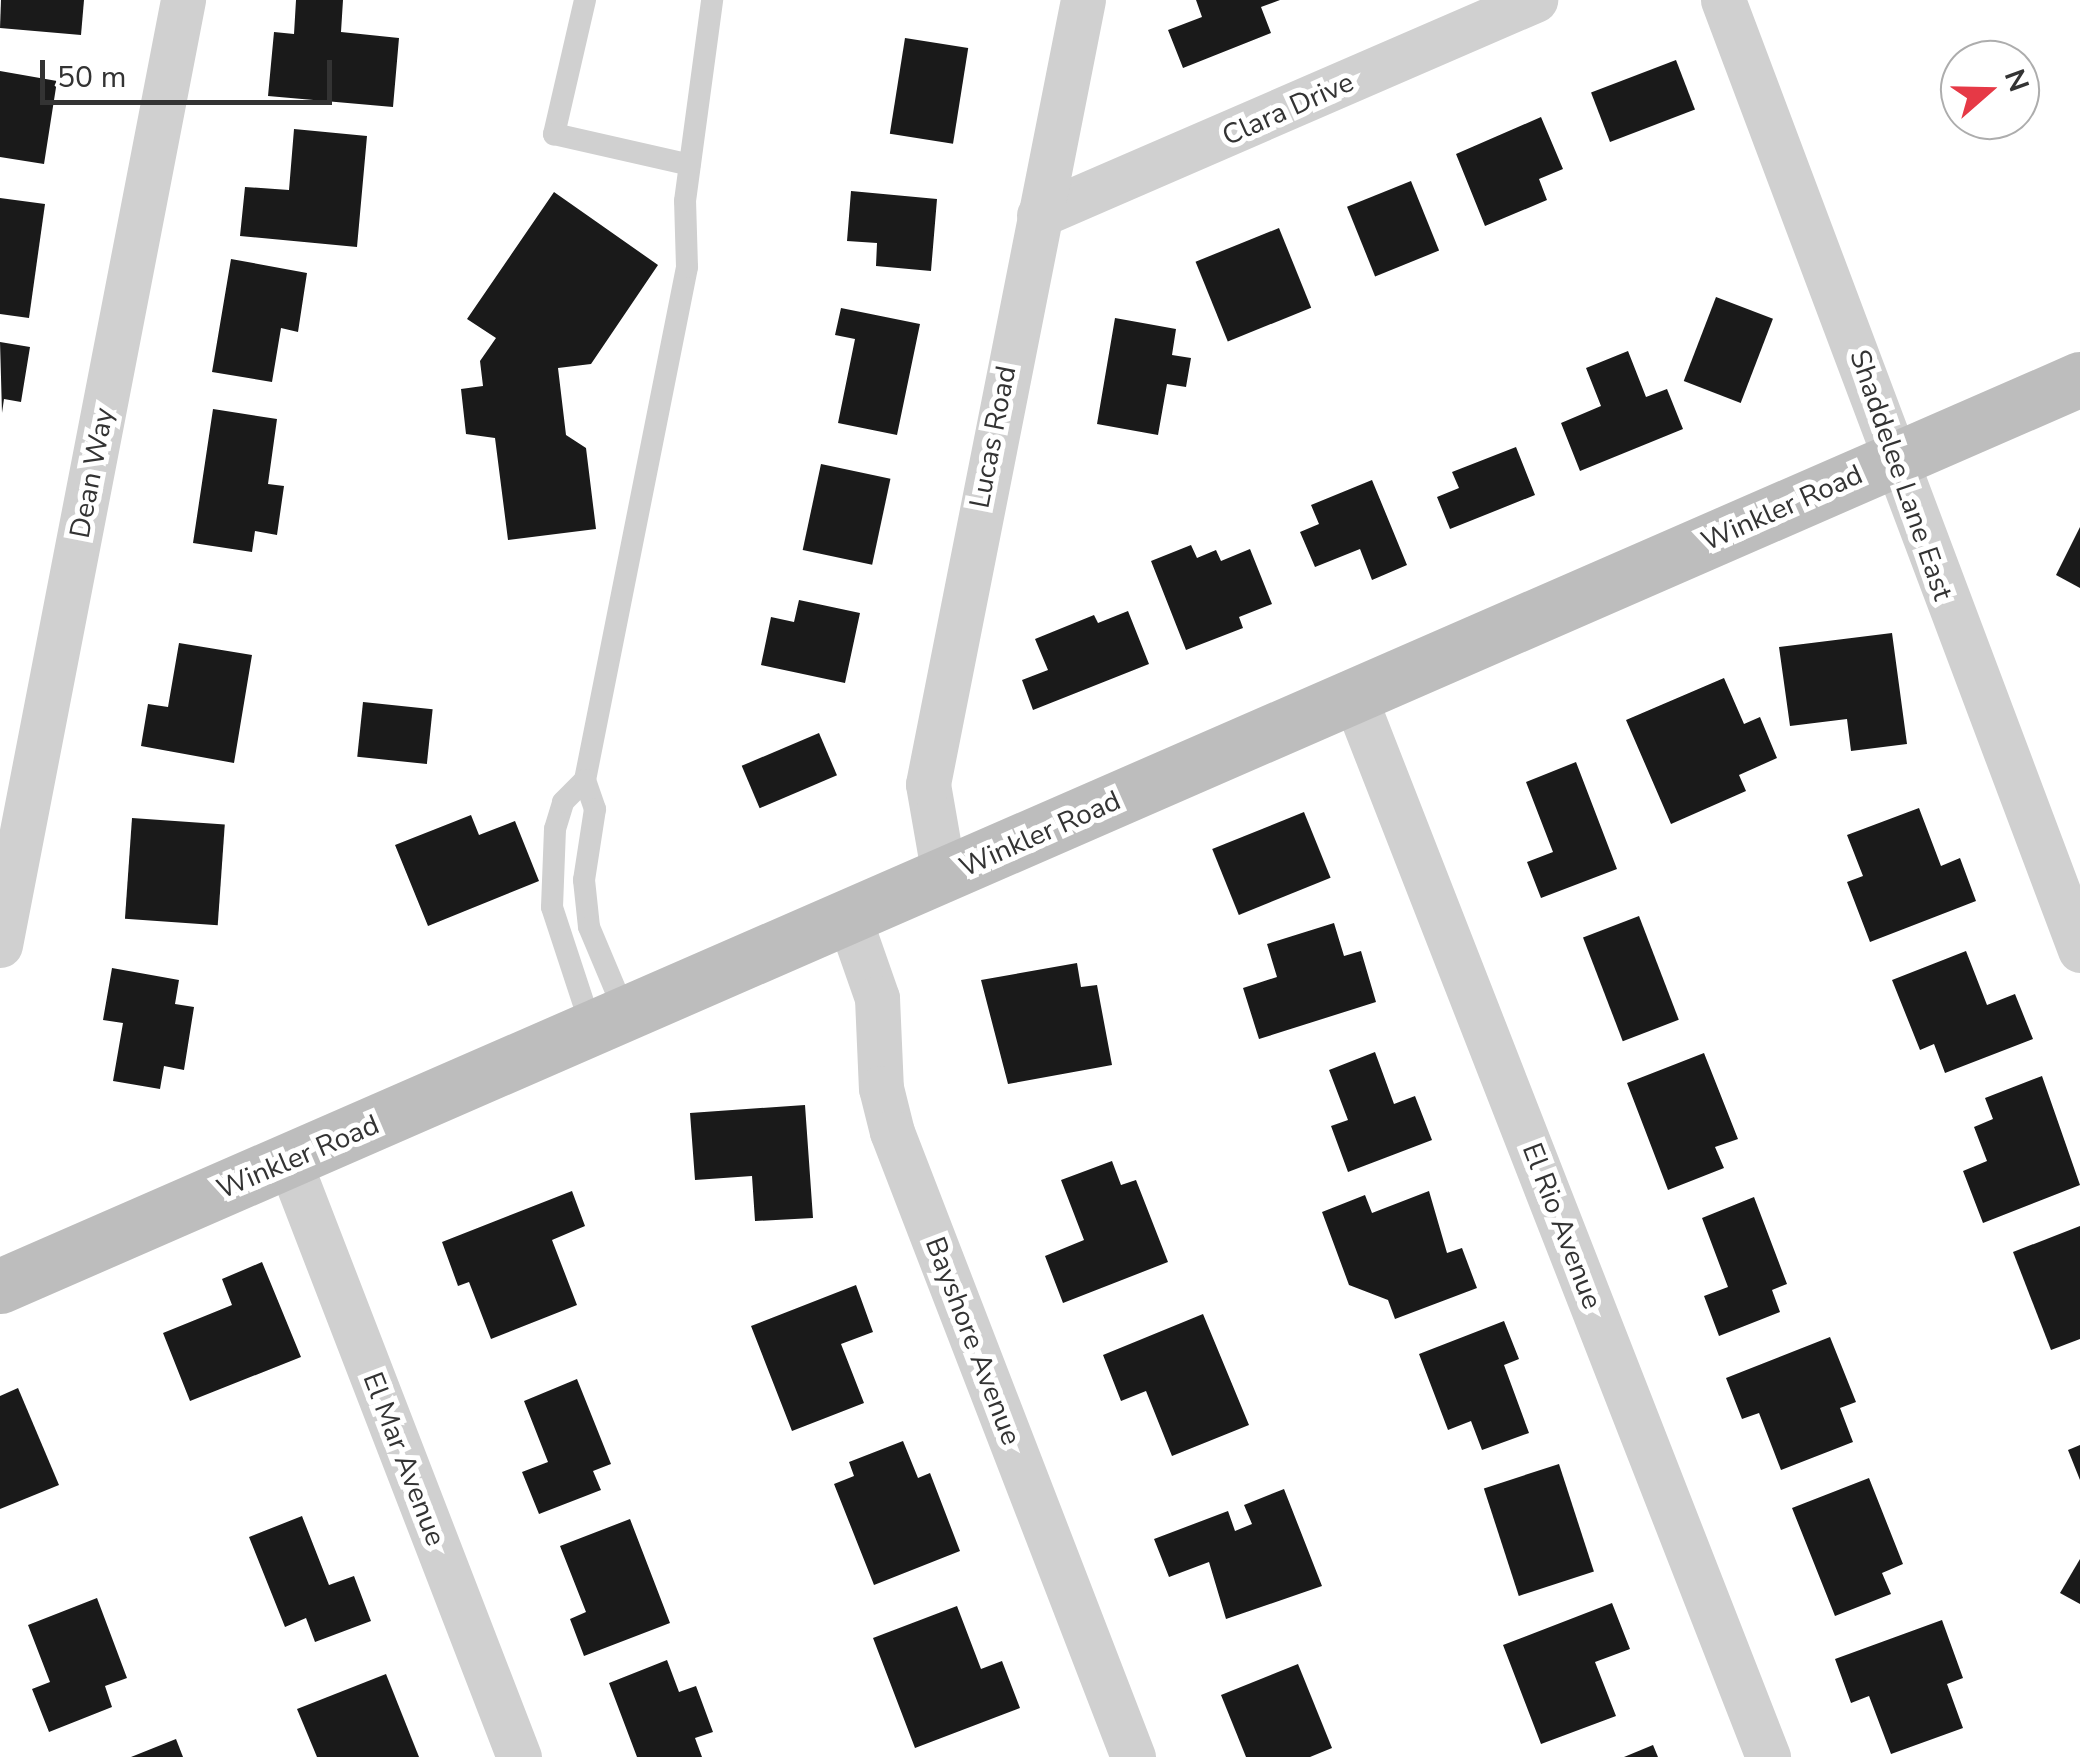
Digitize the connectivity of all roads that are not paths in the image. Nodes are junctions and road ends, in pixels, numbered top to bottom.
1 (183, 0) edge
2 (585, 0) edge
3 (712, 0) edge
4 (1082, 0) edge
5 (1535, 0) edge
6 (1723, 0) edge
7 (690, 165) junction
8 (1040, 215) junction
9 (2080, 378) edge
10 (1900, 457) junction
11 (1354, 696) junction
12 (585, 780) junction
13 (944, 876) junction
14 (849, 918) junction
15 (0, 946) edge
16 (2080, 950) edge
17 (609, 1022) junction
18 (288, 1161) junction
19 (0, 1286) edge
20 (519, 1757) edge
21 (1133, 1757) edge
22 (1768, 1757) edge

1 - 15 street, Dean Way
2 - 7 lane
3 - 7 lane
4 - 8 street, Lucas Road
5 - 8 street, Clara Drive
6 - 10 street, Shaddelee Lane East
7 - 12 lane
8 - 13 street, Lucas Road
9 - 10 street, Winkler Road
10 - 11 street, Winkler Road
10 - 16 street, Shaddelee Lane East
11 - 13 street, Winkler Road
11 - 22 street, El Rio Avenue
12 - 17 lane
12 - 17 lane
13 - 14 street, Winkler Road
14 - 17 street, Winkler Road
14 - 21 street, Bayshore Avenue
17 - 18 street, Winkler Road
18 - 19 street, Winkler Road
18 - 20 street, El Mar Avenue

